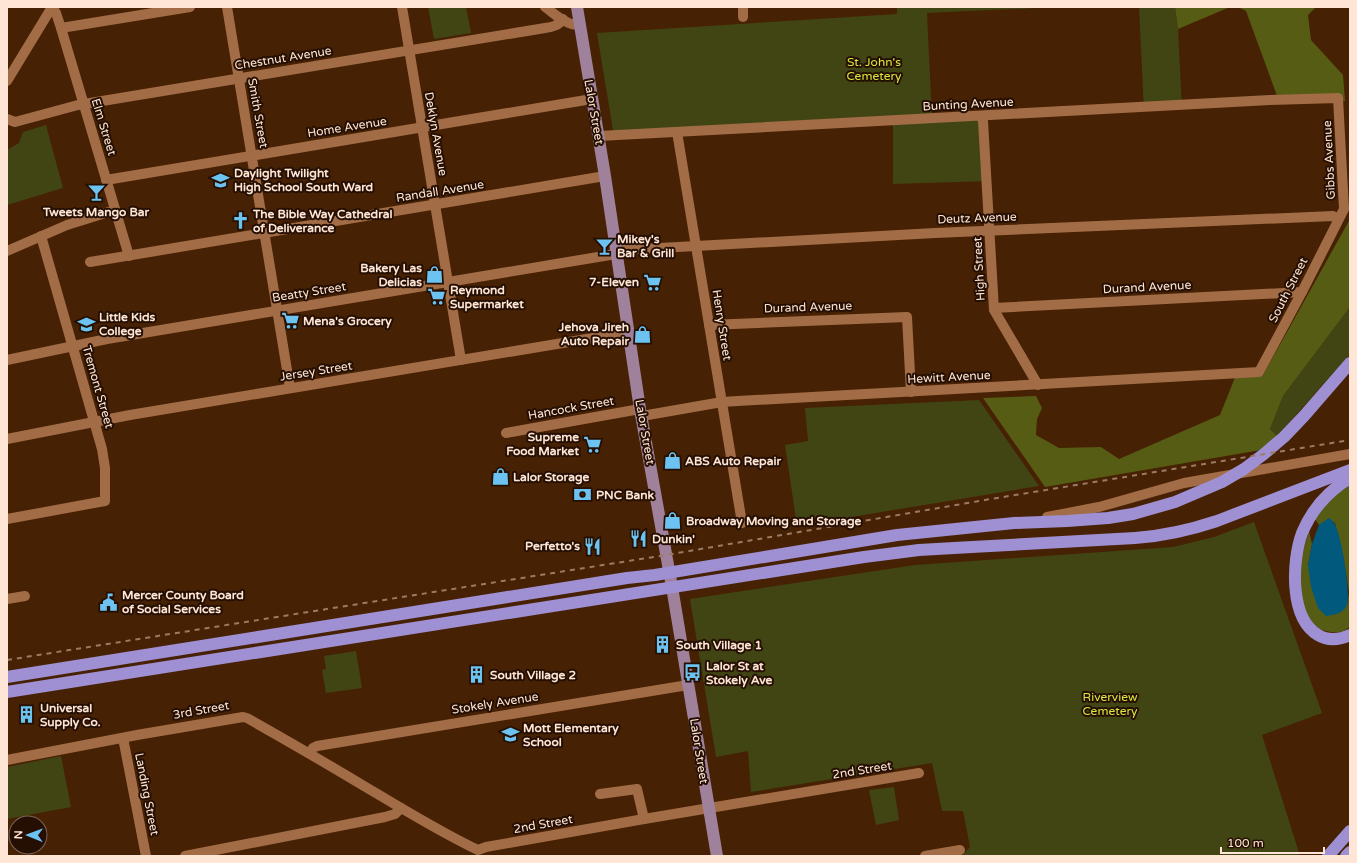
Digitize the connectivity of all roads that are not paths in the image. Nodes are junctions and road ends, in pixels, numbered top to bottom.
1 (52, 7) edge
2 (190, 7) edge
3 (227, 7) edge
4 (402, 7) edge
5 (545, 7) edge
6 (577, 7) edge
7 (563, 19) junction
8 (580, 25) junction
9 (61, 28) junction
10 (409, 50) junction
11 (238, 78) junction
12 (7, 81) edge
13 (1338, 98) joint
14 (592, 99) junction
15 (84, 104) junction
16 (981, 116) junction
17 (7, 119) edge
18 (422, 128) junction
19 (677, 132) junction
20 (599, 136) junction
21 (252, 156) junction
22 (605, 176) junction
23 (106, 180) junction
24 (435, 205) junction
25 (115, 210) junction
26 (1338, 219) junction
27 (989, 231) junction
28 (264, 233) junction
29 (41, 236) junction
30 (696, 247) junction
31 (7, 251) edge
32 (616, 253) junction
33 (129, 256) junction
34 (90, 262) dead end
35 (447, 282) junction
36 (1302, 292) junction
37 (994, 308) junction
38 (278, 310) junction
39 (709, 325) junction
40 (629, 332) junction
41 (73, 347) junction
42 (7, 360) edge
43 (461, 360) junction
44 (1350, 363) edge
45 (1259, 372) joint
46 (1038, 385) junction
47 (290, 388) junction
48 (911, 392) junction
49 (722, 402) junction
50 (641, 413) junction
51 (95, 422) junction
52 (506, 433) dead end
53 (7, 439) edge
54 (1350, 454) edge
55 (1350, 470) edge
56 (1350, 478) edge
57 (7, 519) edge
58 (742, 523) dead end
59 (1014, 523) junction
60 (669, 572) junction
61 (672, 587) junction
62 (25, 596) dead end
63 (7, 599) edge
64 (1350, 635) edge
65 (7, 676) edge
66 (688, 685) junction
67 (7, 692) edge
68 (123, 738) junction
69 (309, 753) junction
70 (7, 760) edge
71 (919, 773) dead end
72 (600, 794) dead end
73 (401, 808) junction
74 (708, 808) junction
75 (644, 819) junction
76 (1350, 831) edge
77 (1350, 852) edge
78 (480, 853) edge
79 (954, 853) edge
80 (146, 856) edge
81 (185, 856) edge
82 (717, 856) edge
83 (925, 856) edge
84 (1328, 856) edge
85 (1346, 856) edge

1 - 9 street, Elm Street
1 - 12 street
2 - 9 street
3 - 11 street, Smith Street
4 - 10 street, Deklyn Avenue
5 - 7 street
6 - 8 main road, Lalor Street
7 - 8 street
7 - 10 street, Chestnut Avenue
8 - 14 main road, Lalor Street
9 - 15 street, Elm Street
10 - 11 street, Chestnut Avenue
10 - 18 street, Deklyn Avenue
11 - 15 street, Chestnut Avenue
11 - 21 street, Smith Street
13 - 16 street, Bunting Avenue
13 - 26 street, Gibbs Avenue
14 - 18 street, Home Avenue
14 - 20 main road, Lalor Street
15 - 17 street, Chestnut Avenue
15 - 23 street, Elm Street
16 - 19 street, Bunting Avenue
16 - 27 street, High Street
18 - 21 street, Home Avenue
18 - 24 street, Deklyn Avenue
19 - 20 street, Bunting Avenue
19 - 30 street, Henry Street
20 - 22 main road, Lalor Street
21 - 23 street, Home Avenue
21 - 28 street, Smith Street
22 - 24 street, Randall Avenue
22 - 32 main road, Lalor Street
23 - 25 street, Elm Street
24 - 28 street, Randall Avenue
24 - 35 street, Deklyn Avenue
25 - 29 street
25 - 33 street, Elm Street
26 - 27 street, Deutz Avenue
26 - 36 street, South Street
27 - 30 street, Deutz Avenue
27 - 37 street, High Street
28 - 33 street, Randall Avenue
28 - 38 street, Smith Street
29 - 31 street
29 - 41 street, Tremont Street
30 - 32 street, Deutz Avenue
30 - 39 street, Henry Street
32 - 35 street, Beatty Street
32 - 40 main road, Lalor Street
33 - 34 street, Randall Avenue
35 - 38 street, Beatty Street
35 - 43 street, Deklyn Avenue
36 - 37 street, Durand Avenue
36 - 45 street, South Street
37 - 46 street, High Street
38 - 41 street, Beatty Street
38 - 47 street, Smith Street
39 - 48 street, Durand Avenue
39 - 49 street, Henry Street
40 - 43 street, Jersey Street
40 - 50 main road, Lalor Street
41 - 42 street, Beatty Street
41 - 51 street, Tremont Street
43 - 47 street, Jersey Street
44 - 59 highway
45 - 46 street, Hewitt Avenue
46 - 48 street, Hewitt Avenue
47 - 51 street, Jersey Street
48 - 49 street, Hewitt Avenue
49 - 50 street, Hewitt Avenue
49 - 58 street, Henry Street
50 - 52 street, Hancock Street
50 - 60 main road, Lalor Street
51 - 53 street, Jersey Street
51 - 57 street, Tremont Street
54 - 59 street
55 - 61 highway
56 - 64 highway
59 - 60 highway
60 - 61 main road, Lalor Street
60 - 65 highway
61 - 66 main road, Lalor Street
61 - 67 highway
62 - 63 street
66 - 69 street, Stokely Avenue
66 - 74 main road, Lalor Street
68 - 69 street, 3rd Street
68 - 70 street, 3rd Street
68 - 80 street, Landing Street
69 - 73 street, 3rd Street
71 - 74 street, 2nd Street
72 - 75 street
73 - 78 street, 2nd Street
73 - 81 street
74 - 75 street, 2nd Street
74 - 82 main road, Lalor Street
75 - 78 street, 2nd Street
76 - 84 highway
77 - 85 highway
79 - 83 street

